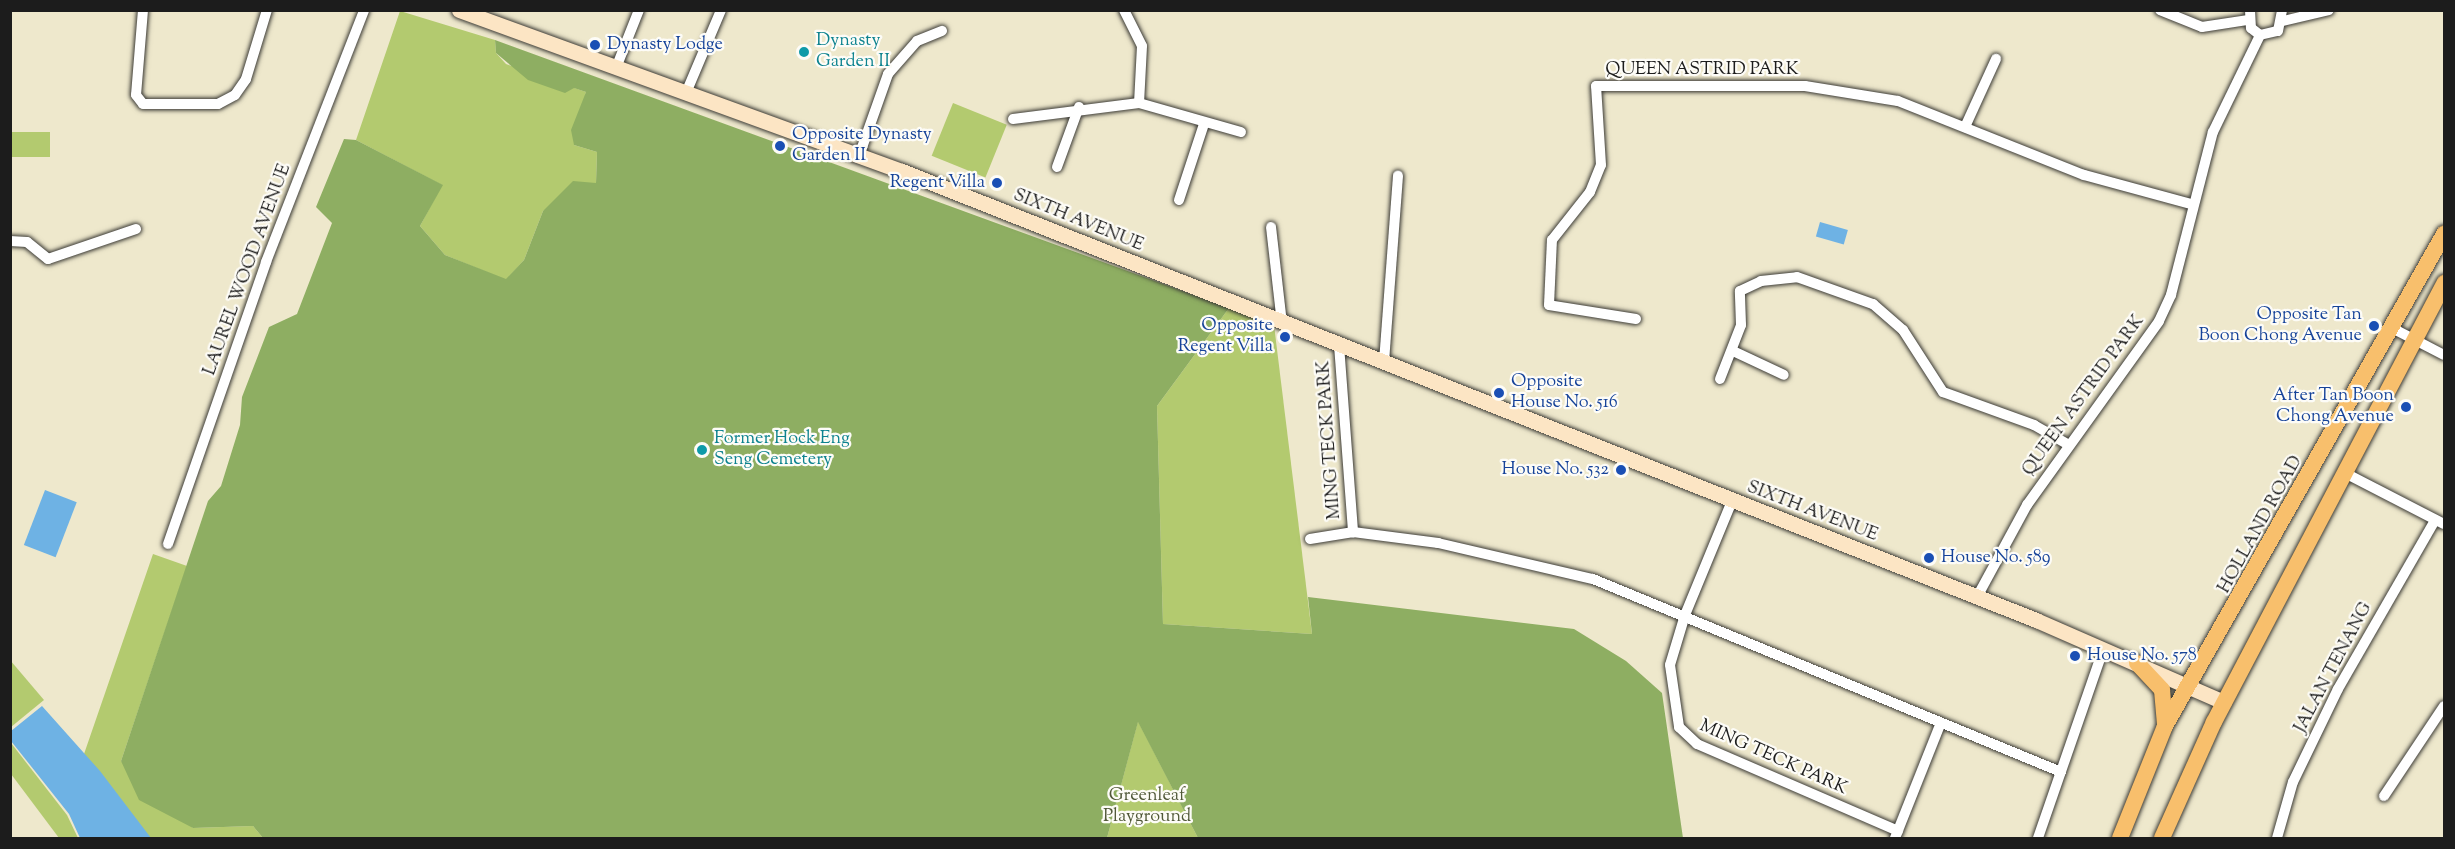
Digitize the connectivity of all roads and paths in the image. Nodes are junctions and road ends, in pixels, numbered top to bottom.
1 (143, 10) edge
2 (267, 10) edge
3 (364, 10) edge
4 (459, 10) edge
5 (639, 10) edge
6 (721, 10) edge
7 (1124, 10) edge
8 (2160, 10) edge
9 (2329, 10) edge
10 (2249, 15) edge
11 (2282, 16) edge
12 (942, 31) dead end
13 (2260, 35) junction
14 (1996, 59) dead end
15 (616, 68) junction
16 (686, 93) junction
17 (1139, 103) junction
18 (1079, 107) junction
19 (1013, 119) dead end
20 (1204, 124) junction
21 (1965, 128) junction
22 (1241, 132) dead end
23 (859, 156) junction
24 (1057, 167) dead end
25 (1398, 176) dead end
26 (1179, 200) dead end
27 (2191, 204) junction
28 (1271, 227) dead end
29 (136, 229) dead end
30 (2445, 234) edge
31 (10, 241) edge
32 (2445, 283) edge
33 (1636, 319) dead end
34 (1282, 323) junction
35 (2394, 329) junction
36 (2414, 338) junction
37 (1339, 345) junction
38 (1733, 351) junction
39 (2445, 355) edge
40 (1384, 362) junction
41 (1784, 375) dead end
42 (1720, 379) dead end
43 (2068, 445) junction
44 (2347, 474) junction
45 (1732, 501) junction
46 (2440, 522) edge
47 (1353, 532) junction
48 (1310, 539) dead end
49 (168, 543) dead end
50 (1977, 597) junction
51 (1684, 615) junction
52 (2103, 650) junction
53 (2137, 663) junction
54 (2191, 688) junction
55 (2224, 702) junction
56 (2445, 706) edge
57 (1940, 725) junction
58 (2165, 726) junction
59 (2061, 772) junction
60 (2384, 796) dead end
61 (1896, 835) edge
62 (2038, 838) edge
63 (2120, 838) edge
64 (2162, 838) edge
65 (2277, 838) edge

1 - 2 street
3 - 49 street, LAUREL WOOD AVENUE
4 - 15 main road, SIXTH AVENUE
5 - 15 street
6 - 16 street
7 - 17 street
8 - 10 street
9 - 11 street
10 - 13 street
11 - 13 street
12 - 23 street
13 - 27 street, QUEEN ASTRID PARK
14 - 21 street
15 - 16 main road, SIXTH AVENUE
16 - 23 main road, SIXTH AVENUE
17 - 18 street
17 - 20 street
18 - 19 street
18 - 24 street
20 - 22 street
20 - 26 street
21 - 27 street, QUEEN ASTRID PARK
21 - 33 street, QUEEN ASTRID PARK
23 - 34 main road, SIXTH AVENUE
25 - 40 street
27 - 43 street, QUEEN ASTRID PARK
28 - 34 street
29 - 31 street
30 - 35 main road, HOLLAND ROAD
32 - 36 main road
34 - 37 main road, SIXTH AVENUE
35 - 36 street
35 - 54 main road, HOLLAND ROAD
36 - 39 street
36 - 44 main road
37 - 40 main road, SIXTH AVENUE
37 - 47 street, MING TECK PARK
38 - 41 street
38 - 42 street
38 - 43 street
40 - 45 main road, SIXTH AVENUE
43 - 50 street, QUEEN ASTRID PARK
44 - 46 street
44 - 55 main road
45 - 50 main road, SIXTH AVENUE
45 - 51 street, MING TECK PARK
46 - 65 street, JALAN TENANG
47 - 48 street, MING TECK PARK
47 - 51 street, MING TECK PARK
50 - 52 main road, SIXTH AVENUE
51 - 57 street, MING TECK PARK
51 - 61 street, MING TECK PARK
52 - 53 main road, SIXTH AVENUE
52 - 59 street
53 - 54 main road, SIXTH AVENUE
53 - 58 main road
54 - 55 main road, SIXTH AVENUE
54 - 58 main road, HOLLAND ROAD
55 - 64 main road
56 - 60 street
57 - 59 street, MING TECK PARK
57 - 61 street, MING TECK PARK
58 - 63 main road, HOLLAND ROAD
59 - 62 street

